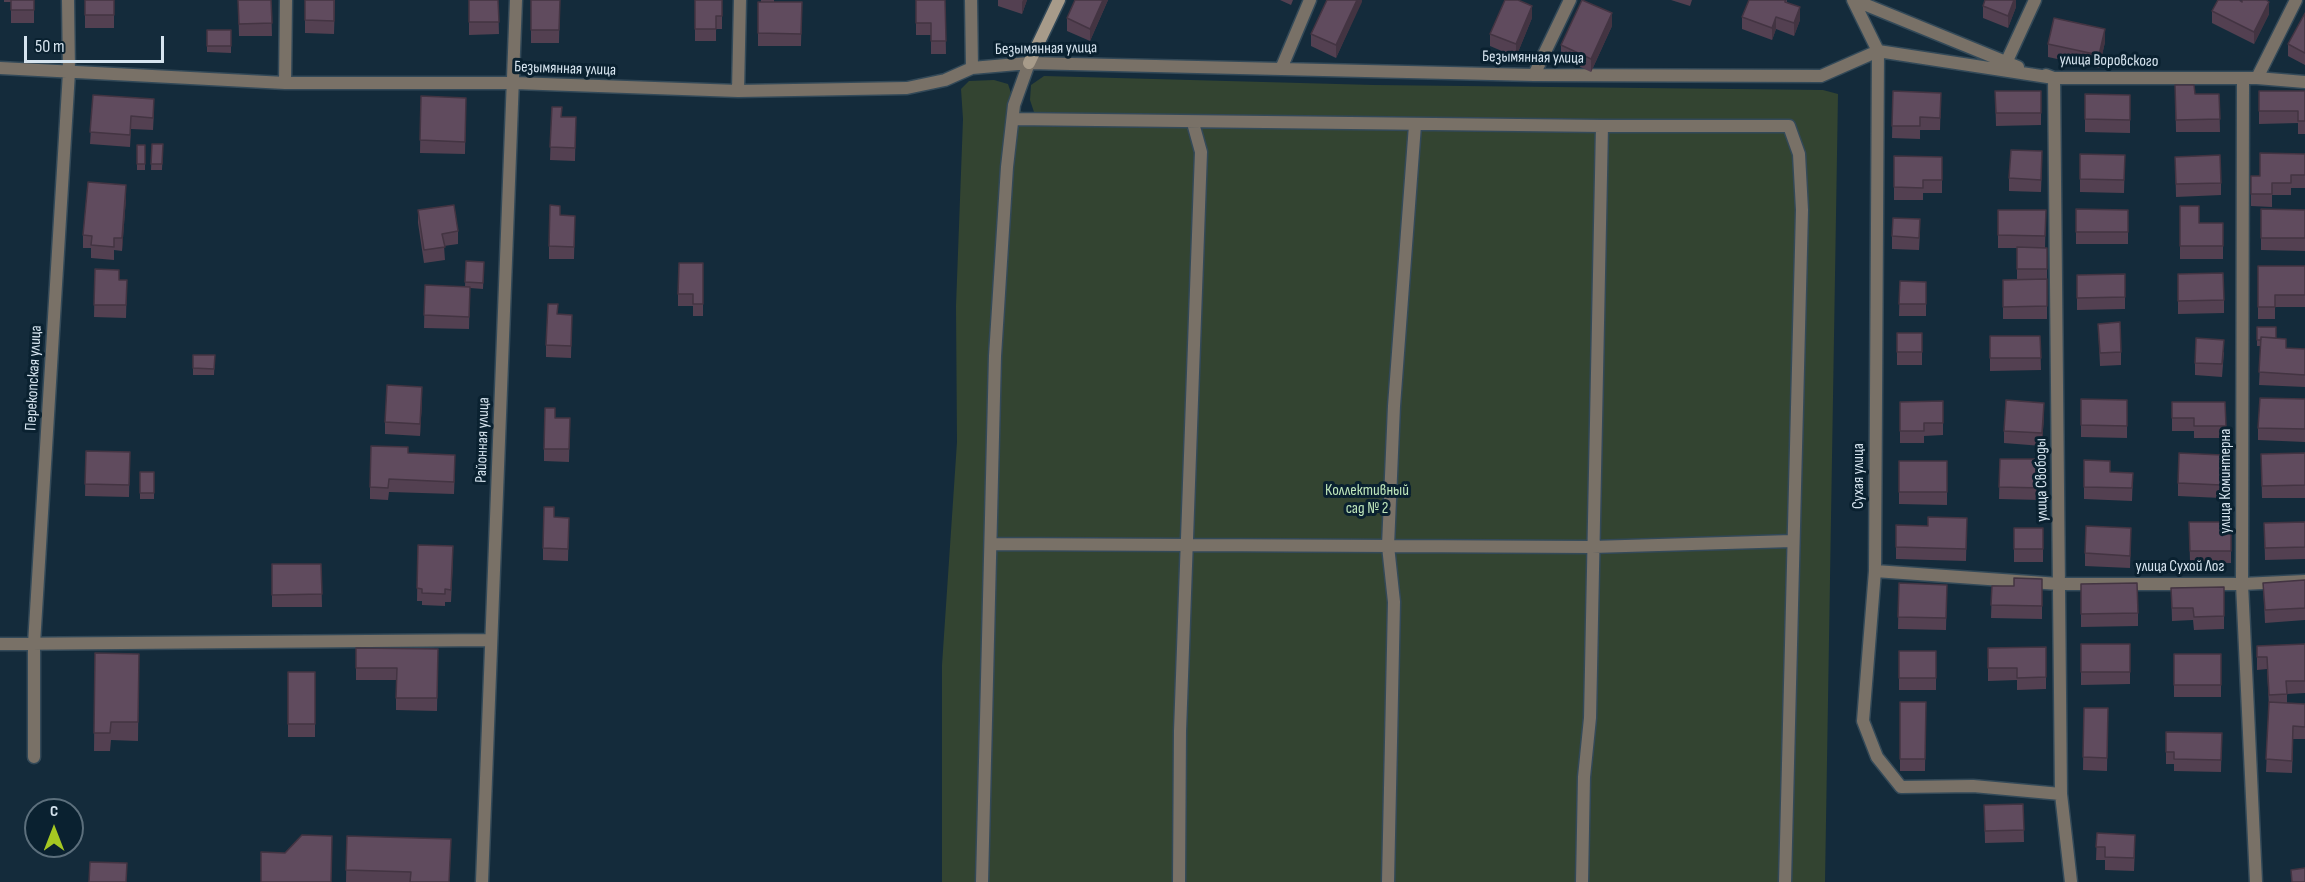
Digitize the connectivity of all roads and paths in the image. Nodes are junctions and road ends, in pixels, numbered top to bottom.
1 (68, 0) edge
2 (286, 0) edge
3 (516, 0) edge
4 (740, 0) edge
5 (971, 0) edge
6 (1059, 0) edge
7 (1310, 0) edge
8 (1570, 0) edge
9 (1854, 0) edge
10 (2035, 0) edge
11 (2296, 0) edge
12 (1878, 51) junction
13 (1029, 63) junction
14 (2006, 63) junction
15 (0, 68) edge
16 (972, 68) junction
17 (1281, 69) junction
18 (69, 72) junction
19 (1534, 75) junction
20 (2054, 78) junction
21 (2257, 78) junction
22 (2243, 80) junction
23 (2305, 82) edge
24 (285, 83) junction
25 (515, 83) junction
26 (738, 92) junction
27 (1012, 119) junction
28 (1193, 123) junction
29 (1415, 124) junction
30 (1602, 126) junction
31 (1792, 541) junction
32 (991, 544) junction
33 (1188, 546) junction
34 (1388, 546) junction
35 (1592, 547) junction
36 (1875, 571) junction
37 (2305, 581) edge
38 (2059, 584) junction
39 (2242, 584) junction
40 (491, 640) junction
41 (0, 644) edge
42 (34, 644) junction
43 (34, 758) dead end
44 (2061, 794) junction
45 (482, 882) edge
46 (982, 882) edge
47 (1179, 882) edge
48 (1388, 882) edge
49 (1582, 882) edge
50 (1785, 882) edge
51 (2071, 882) edge
52 (2256, 882) edge

1 - 18 street, Перекопская улица
2 - 24 street
3 - 25 street, Районная улица
4 - 26 street
5 - 16 street
6 - 13 street
7 - 17 street
8 - 19 street
9 - 12 street, Сухая улица
9 - 14 street, улица Воровского
10 - 14 street
11 - 21 street
12 - 19 street, Безымянная улица
12 - 20 street
12 - 36 street, Сухая улица
13 - 16 street, Безымянная улица
13 - 17 street, Безымянная улица
13 - 27 street
14 - 20 street, улица Воровского
15 - 18 street, Безымянная улица
16 - 26 street, Безымянная улица
17 - 19 street, Безымянная улица
18 - 24 street, Безымянная улица
18 - 42 street, Перекопская улица
20 - 22 street, улица Воровского
20 - 38 street, улица Свободы
21 - 22 street, улица Воровского
21 - 23 street, улица Воровского
22 - 39 street, улица Коминтерна
24 - 25 street, Безымянная улица
25 - 26 street, Безымянная улица
25 - 40 street, Районная улица
27 - 28 street
27 - 32 street
28 - 29 street
28 - 33 street
29 - 30 street
29 - 34 street
30 - 31 street
30 - 35 street
31 - 35 street
31 - 50 street
32 - 33 street
32 - 46 street
33 - 34 street
33 - 47 street
34 - 35 street
34 - 48 street
35 - 49 street
36 - 38 street, улица Сухой Лог
36 - 44 street, Сухая улица
37 - 39 street, улица Сухой Лог
38 - 39 street, улица Сухой Лог
38 - 44 street, улица Свободы
39 - 52 street, улица Коминтерна
40 - 42 street
40 - 45 street, Районная улица
41 - 42 street
42 - 43 street, Перекопская улица
44 - 51 street, улица Свободы

